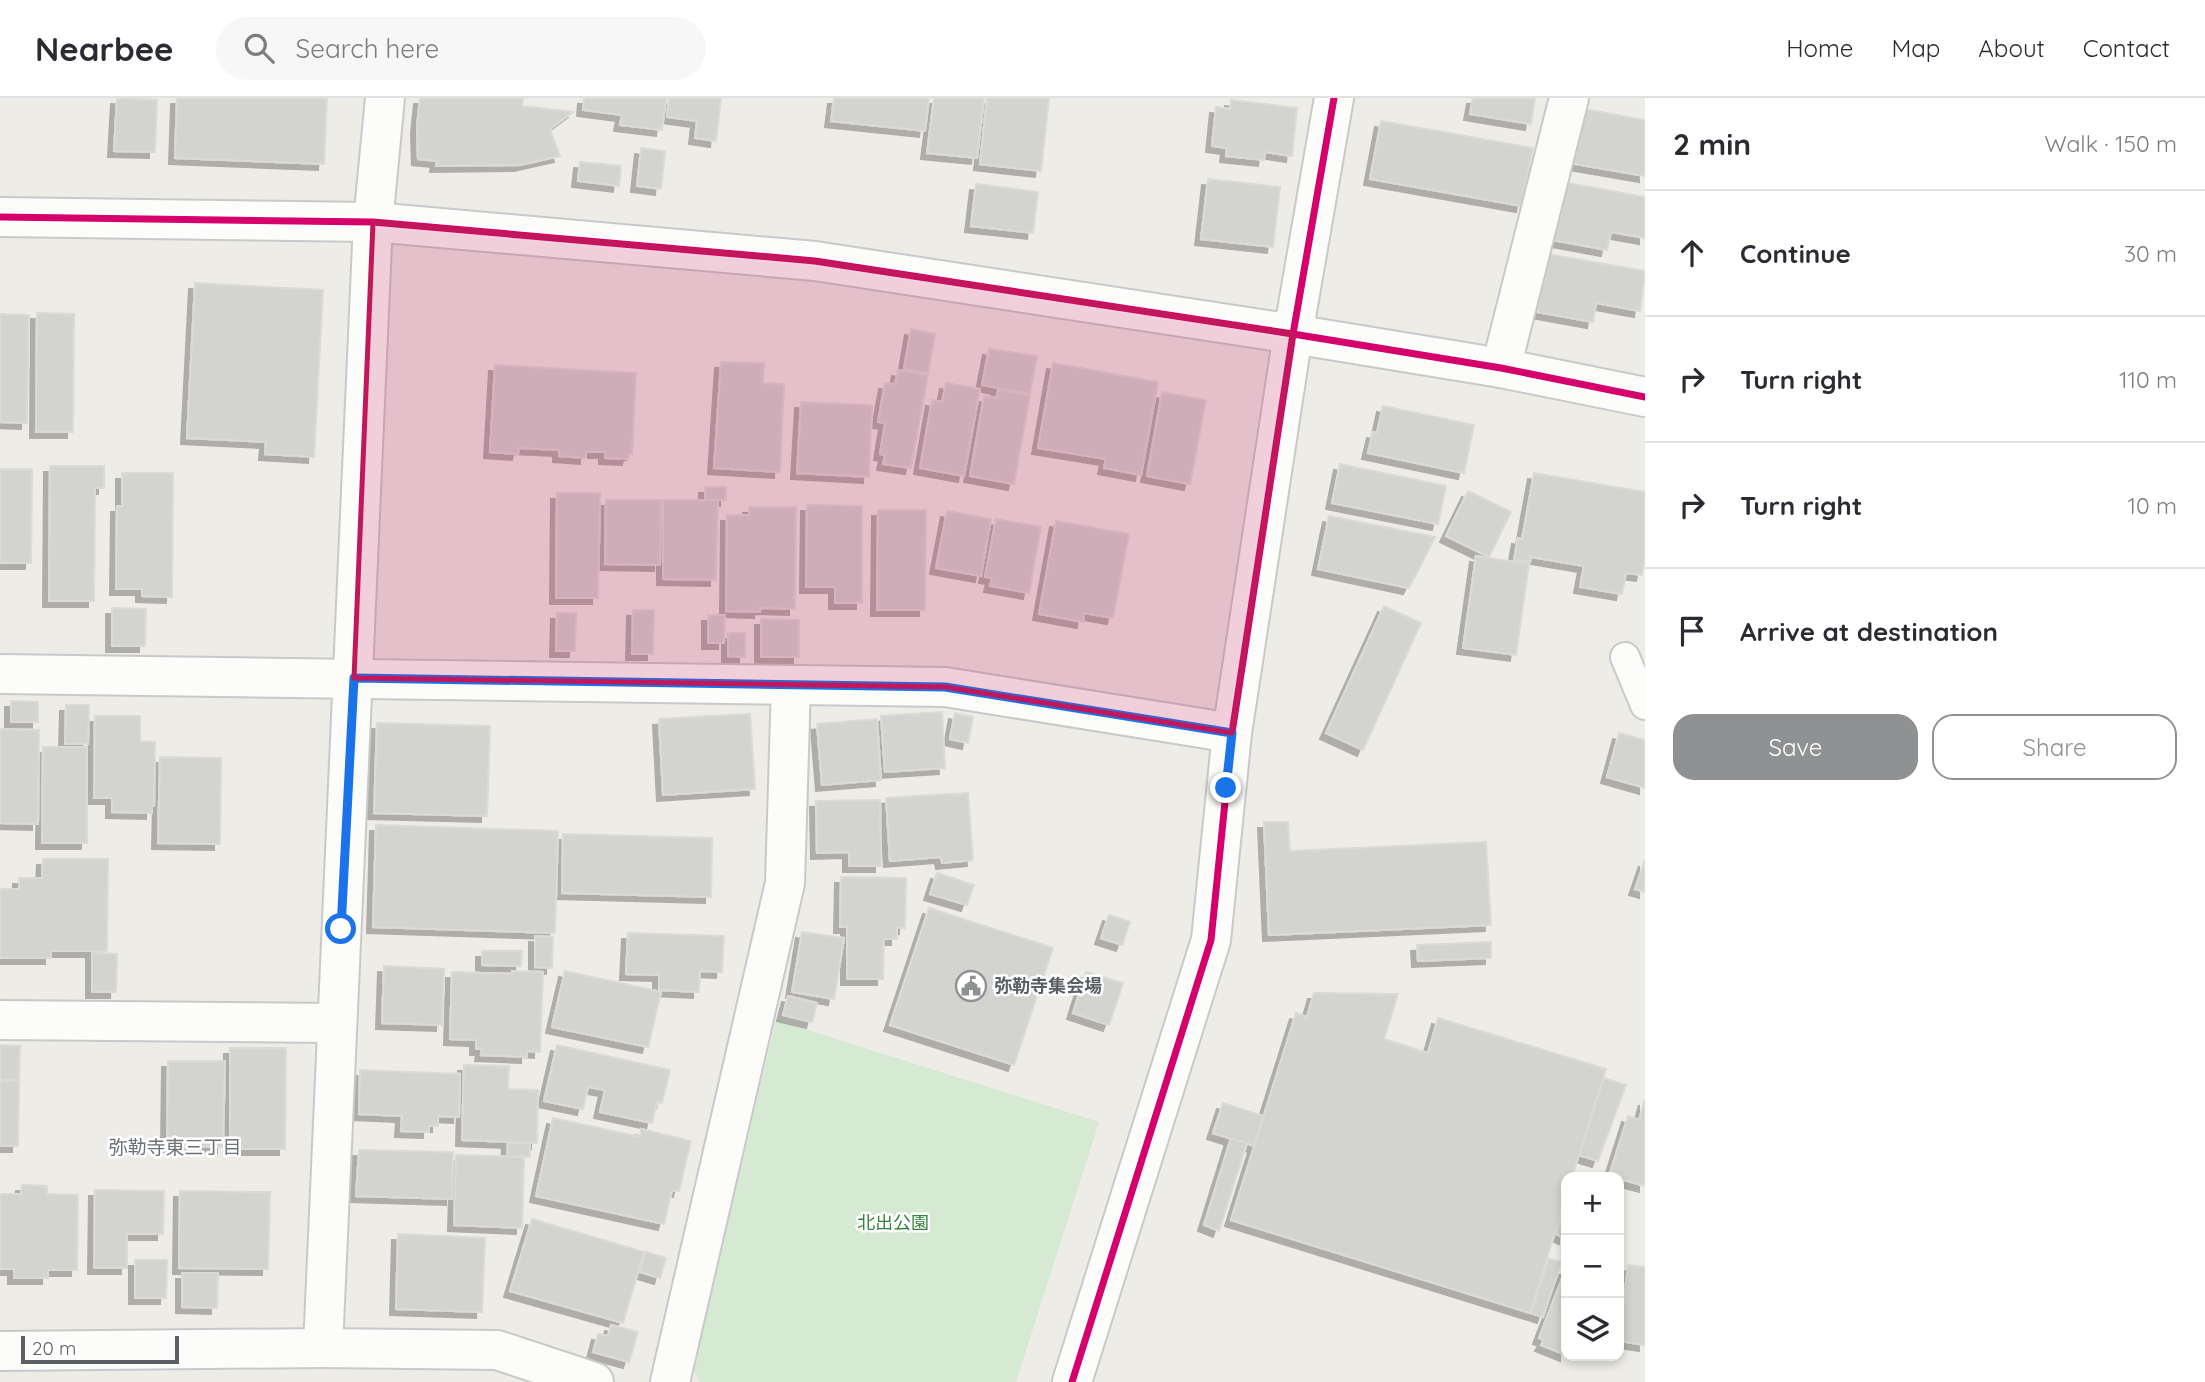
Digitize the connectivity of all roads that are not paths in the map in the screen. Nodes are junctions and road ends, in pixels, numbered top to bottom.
1 (385, 98) edge
2 (1334, 98) edge
3 (1569, 98) edge
4 (0, 217) edge
5 (373, 222) junction
6 (1293, 334) junction
7 (1501, 368) junction
8 (1645, 397) edge
9 (1625, 657) dead end
10 (0, 674) edge
11 (354, 678) junction
12 (791, 685) junction
13 (1645, 705) edge
14 (1232, 733) junction
15 (0, 1020) edge
16 (337, 1023) junction
17 (323, 1348) junction
18 (16, 1361) edge
19 (594, 1382) edge
20 (670, 1382) edge
21 (1072, 1382) edge

1 - 5 street
2 - 6 street
3 - 7 street
4 - 5 street
5 - 6 street
5 - 11 street
6 - 7 street
6 - 14 street
7 - 8 street
9 - 13 lane
10 - 11 street
11 - 12 street
11 - 16 street
12 - 14 street
12 - 20 street
14 - 21 street
15 - 16 street
16 - 17 street
17 - 18 street
17 - 19 street

